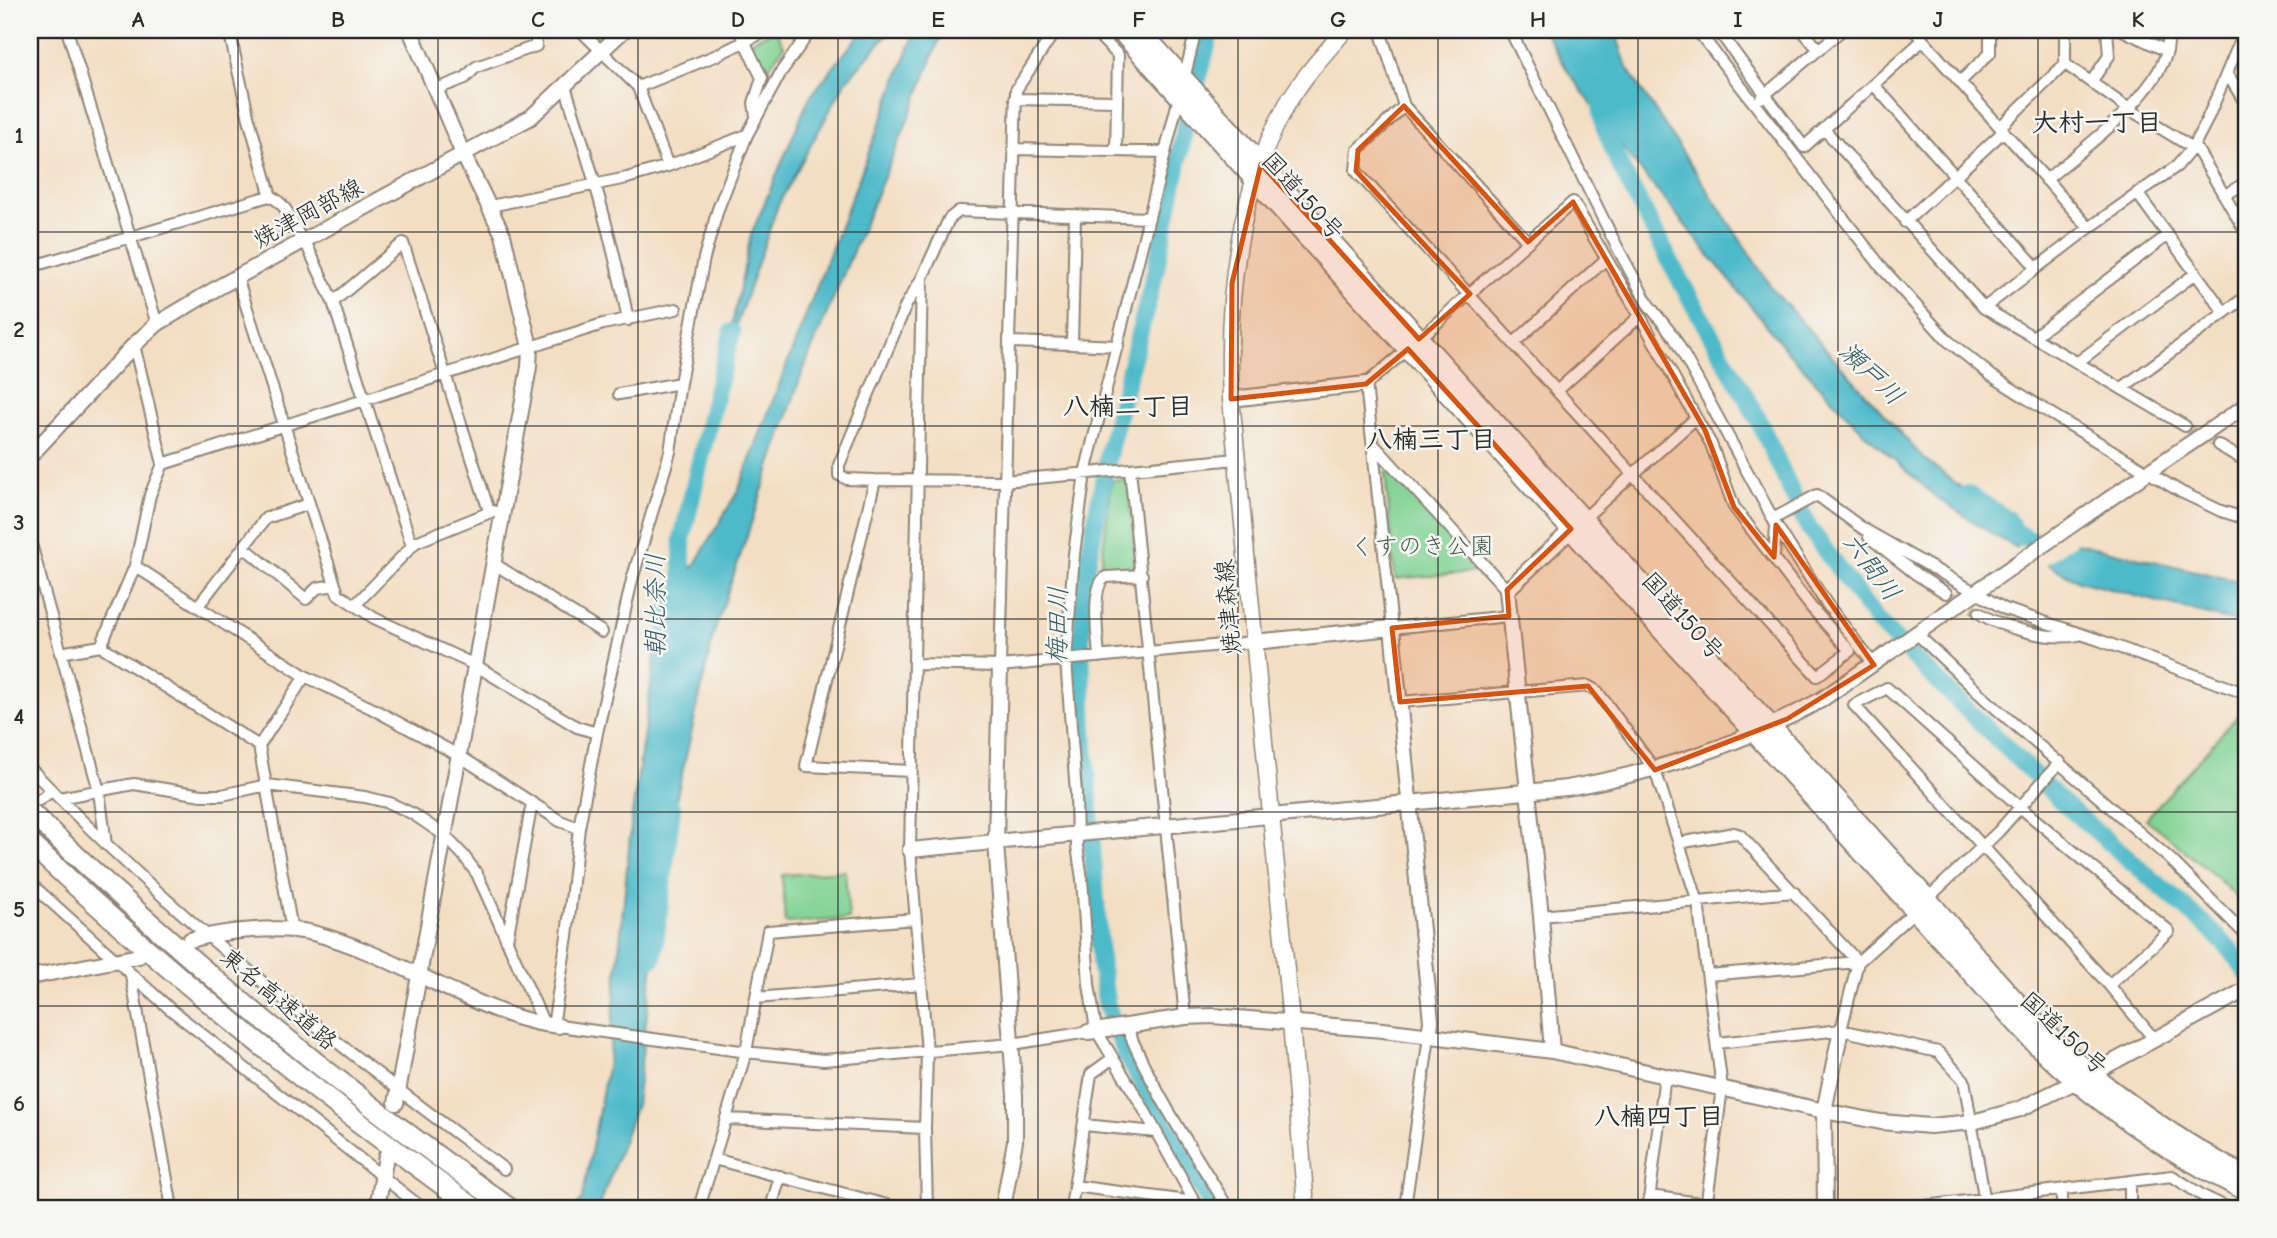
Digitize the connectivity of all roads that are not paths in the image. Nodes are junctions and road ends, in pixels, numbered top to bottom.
1 (67, 30) edge
2 (229, 30) edge
3 (410, 30) edge
4 (536, 30) edge
5 (580, 30) edge
6 (624, 30) edge
7 (739, 30) edge
8 (768, 30) edge
9 (811, 30) edge
10 (1059, 30) edge
11 (1093, 30) edge
12 (1120, 30) edge
13 (1139, 30) edge
14 (1196, 30) edge
15 (1345, 30) edge
16 (1380, 30) edge
17 (1510, 30) edge
18 (1697, 30) edge
19 (1718, 30) edge
20 (1802, 30) edge
21 (1842, 30) edge
22 (1914, 30) edge
23 (1990, 30) edge
24 (2065, 30) edge
25 (2107, 30) edge
26 (2122, 30) edge
27 (2169, 30) edge
28 (2243, 32) edge
29 (1923, 40) junction
30 (745, 42) junction
31 (1819, 50) junction
32 (603, 51) junction
33 (2167, 51) junction
34 (2065, 64) junction
35 (2227, 73) junction
36 (1960, 82) junction
37 (2091, 82) junction
38 (1874, 85) junction
39 (565, 86) junction
40 (638, 87) junction
41 (437, 89) junction
42 (1184, 91) junction
43 (1766, 94) junction
44 (1015, 99) junction
45 (1116, 101) junction
46 (1753, 104) junction
47 (1404, 106) junction
48 (2247, 106) edge
49 (2129, 109) junction
50 (756, 116) junction
51 (1824, 128) junction
52 (2002, 129) junction
53 (747, 135) junction
54 (2193, 147) junction
55 (1013, 149) junction
56 (1116, 151) junction
57 (1165, 152) junction
58 (463, 154) junction
59 (668, 166) junction
60 (1258, 173) junction
61 (1954, 175) junction
62 (2046, 180) junction
63 (2247, 181) edge
64 (597, 185) junction
65 (2137, 193) junction
66 (2225, 195) junction
67 (271, 197) junction
68 (490, 206) junction
69 (1012, 214) junction
70 (1075, 216) junction
71 (1149, 218) junction
72 (1905, 222) junction
73 (2089, 228) junction
74 (2247, 234) edge
75 (2168, 235) junction
76 (130, 237) junction
77 (303, 242) junction
78 (1528, 242) junction
79 (1606, 259) junction
80 (30, 267) edge
81 (2036, 267) junction
82 (2196, 273) junction
83 (237, 277) junction
84 (922, 278) junction
85 (1470, 293) junction
86 (2247, 296) edge
87 (333, 302) junction
88 (676, 309) dead end
89 (1984, 309) junction
90 (2224, 312) junction
91 (1640, 316) junction
92 (628, 320) junction
93 (157, 324) junction
94 (2034, 337) junction
95 (1010, 342) junction
96 (1514, 343) junction
97 (1072, 344) junction
98 (1414, 344) junction
99 (134, 345) junction
100 (1118, 346) junction
101 (530, 347) junction
102 (2078, 362) junction
103 (446, 375) junction
104 (680, 383) junction
105 (1366, 384) junction
106 (2122, 388) junction
107 (1558, 390) junction
108 (620, 394) dead end
109 (1231, 399) junction
110 (365, 400) junction
111 (2247, 405) edge
112 (1696, 418) junction
113 (283, 426) junction
114 (2185, 426) tunnel mouth
115 (1374, 445) junction
116 (2218, 445) tunnel mouth
117 (30, 456) edge
118 (1237, 459) junction
119 (2247, 461) edge
120 (163, 464) junction
121 (1127, 469) junction
122 (1088, 473) junction
123 (2147, 473) junction
124 (1633, 476) junction
125 (875, 480) junction
126 (918, 480) junction
127 (1004, 481) junction
128 (309, 504) junction
129 (496, 511) junction
130 (2247, 519) edge
131 (1775, 521) junction
132 (1578, 524) junction
133 (1862, 528) junction
134 (30, 540) edge
135 (412, 546) junction
136 (244, 547) junction
137 (1774, 556) junction
138 (493, 563) junction
139 (135, 566) junction
140 (1142, 575) junction
141 (335, 585) junction
142 (1507, 590) junction
143 (1978, 592) junction
144 (1946, 593) tunnel mouth
145 (355, 605) junction
146 (198, 606) junction
147 (1979, 613) tunnel mouth
148 (1509, 617) junction
149 (1392, 628) junction
150 (602, 632) dead end
151 (2080, 635) junction
152 (1916, 636) junction
153 (1254, 642) junction
154 (100, 646) junction
155 (1150, 652) junction
156 (60, 653) junction
157 (1097, 657) junction
158 (1069, 660) junction
159 (915, 664) junction
160 (1875, 664) junction
161 (475, 665) junction
162 (1000, 666) junction
163 (305, 676) junction
164 (1517, 692) junction
165 (2247, 694) edge
166 (1400, 702) junction
167 (1763, 729) junction
168 (597, 733) junction
169 (259, 746) junction
170 (458, 755) junction
171 (2058, 764) junction
172 (30, 768) edge
173 (1655, 770) junction
174 (911, 771) junction
175 (267, 785) junction
176 (99, 791) junction
177 (1528, 792) junction
178 (55, 795) junction
179 (532, 803) junction
180 (1410, 803) junction
181 (2024, 803) junction
182 (34, 806) edge
183 (1271, 817) junction
184 (1166, 827) junction
185 (579, 828) junction
186 (444, 835) junction
187 (1078, 835) junction
188 (30, 843) edge
189 (996, 843) junction
190 (1679, 843) junction
191 (106, 845) junction
192 (1984, 847) junction
193 (910, 850) junction
194 (30, 883) edge
195 (1794, 892) junction
196 (1698, 902) junction
197 (1921, 905) junction
198 (1541, 916) junction
199 (915, 919) junction
200 (292, 930) junction
201 (207, 935) junction
202 (2247, 936) edge
203 (190, 940) dead end
204 (506, 940) junction
205 (139, 956) dead end
206 (115, 961) junction
207 (1858, 962) junction
208 (131, 975) junction
209 (1708, 975) junction
210 (419, 976) junction
211 (30, 977) edge
212 (920, 984) junction
213 (2109, 985) junction
214 (2247, 989) edge
215 (756, 998) junction
216 (1185, 1017) junction
217 (1291, 1022) junction
218 (552, 1025) junction
219 (1125, 1026) junction
220 (1841, 1030) junction
221 (1095, 1031) junction
222 (1429, 1036) junction
223 (2154, 1040) junction
224 (1717, 1043) junction
225 (1012, 1044) junction
226 (1552, 1051) junction
227 (746, 1052) junction
228 (927, 1052) junction
229 (1112, 1058) junction
230 (1665, 1075) junction
231 (2083, 1078) junction
232 (1722, 1088) junction
233 (397, 1097) junction
234 (1824, 1111) junction
235 (726, 1119) junction
236 (1973, 1122) junction
237 (1084, 1125) junction
238 (925, 1128) junction
239 (1156, 1132) junction
240 (386, 1156) dead end
241 (714, 1159) junction
242 (504, 1169) dead end
243 (780, 1176) junction
244 (382, 1178) junction
245 (2247, 1178) edge
246 (2130, 1181) junction
247 (1074, 1185) junction
248 (2062, 1191) junction
249 (2247, 1192) edge
250 (850, 1195) junction
251 (2203, 1196) junction
252 (1649, 1202) edge
253 (1986, 1203) edge
254 (1196, 1205) edge
255 (1707, 1206) edge
256 (508, 1207) edge
257 (172, 1208) edge
258 (377, 1208) edge
259 (422, 1208) edge
260 (474, 1208) edge
261 (699, 1208) edge
262 (771, 1208) edge
263 (846, 1208) edge
264 (898, 1208) edge
265 (927, 1208) edge
266 (1003, 1208) edge
267 (1071, 1208) edge
268 (1228, 1208) edge
269 (1307, 1208) edge
270 (1405, 1208) edge
271 (1735, 1208) edge
272 (1825, 1208) edge
273 (1914, 1208) edge
274 (2062, 1208) edge
275 (2130, 1208) edge
276 (2205, 1208) edge
277 (2228, 1208) edge

1 - 76 street
2 - 67 street
3 - 41 street
4 - 41 street
5 - 32 street
6 - 32 street, 焼津岡部線
7 - 30 street
8 - 30 street
9 - 50 street
10 - 44 street
11 - 45 street
12 - 42 highway, 国道150号
13 - 42 highway, 国道150号
14 - 42 street
15 - 60 main road, 焼津森線
16 - 47 street
17 - 131 street
18 - 46 street
19 - 43 street
20 - 31 street
21 - 31 street
22 - 29 street
23 - 36 street
24 - 34 street
25 - 37 street
26 - 33 street
27 - 33 street
28 - 35 street
29 - 36 street
29 - 38 street
30 - 40 street
30 - 50 street
31 - 43 street
32 - 39 street, 焼津岡部線
32 - 40 street
33 - 49 street
34 - 37 street
34 - 52 street
35 - 48 street
35 - 54 street
36 - 52 street
37 - 49 street
38 - 51 street
38 - 61 street
39 - 58 street, 焼津岡部線
39 - 64 street
40 - 59 street
41 - 58 street
42 - 57 street
42 - 60 highway, 国道150号
43 - 46 street
43 - 51 street
44 - 45 street
44 - 55 street
45 - 56 street
46 - 123 street
47 - 78 street
47 - 85 street
49 - 54 street
49 - 62 street
50 - 53 street
51 - 72 street
52 - 61 street
52 - 62 street
53 - 59 street
53 - 104 street
54 - 65 street
54 - 66 street
55 - 56 street
55 - 69 street
56 - 57 street
57 - 71 street
58 - 68 street
58 - 77 street, 焼津岡部線
59 - 64 street
60 - 98 highway, 国道150号
60 - 109 main road, 焼津森線
61 - 72 street
61 - 81 street
62 - 73 street
63 - 66 street
64 - 68 street
64 - 92 street
65 - 73 street
65 - 75 street
66 - 74 street
67 - 76 street
67 - 77 street
68 - 101 street
69 - 70 street
69 - 84 street
69 - 95 street
70 - 71 street
70 - 97 street
71 - 100 street
72 - 89 street
73 - 81 street
75 - 82 street
75 - 94 street
76 - 80 street
76 - 93 street
77 - 83 street, 焼津岡部線
77 - 87 street
78 - 79 street
78 - 85 street
79 - 91 street
79 - 96 street
81 - 89 street
82 - 90 street
82 - 102 street
83 - 93 street, 焼津岡部線
83 - 113 street
84 - 125 street
84 - 126 street
85 - 96 street
85 - 98 street
86 - 90 street
87 - 103 street
87 - 110 street
88 - 92 street
89 - 94 street
90 - 106 street
91 - 107 street
91 - 112 street
92 - 101 street
93 - 99 street, 焼津岡部線
94 - 102 street
95 - 97 street
95 - 127 street
96 - 107 street
97 - 100 street
98 - 105 street
98 - 132 highway, 国道150号
99 - 117 street, 焼津岡部線
99 - 120 street
100 - 122 street
101 - 103 street
101 - 129 street
102 - 106 street
103 - 110 street
103 - 129 street
104 - 108 street
104 - 168 street
105 - 109 street
105 - 115 street
106 - 114 street
107 - 124 street
109 - 118 main road, 焼津森線
110 - 113 street
110 - 135 street
111 - 123 street
112 - 124 street
112 - 137 street
113 - 120 street
113 - 128 street
115 - 142 street
115 - 149 street
116 - 119 street
118 - 121 street
118 - 153 main road, 焼津森線
120 - 139 street
121 - 122 street
121 - 140 street
122 - 127 street
122 - 158 street
123 - 130 street
123 - 143 street
124 - 132 street
124 - 137 street
125 - 126 street
125 - 174 street
126 - 127 street
126 - 159 street
127 - 162 street
128 - 136 street
128 - 141 street
129 - 135 street
129 - 138 street
131 - 133 street
131 - 137 street
131 - 160 street
132 - 142 street
132 - 167 highway, 国道150号
133 - 143 street
133 - 144 street
134 - 156 street
135 - 145 street
136 - 141 street
136 - 146 street
138 - 150 street
138 - 161 street
139 - 146 street
139 - 154 street
140 - 155 street
140 - 157 street
141 - 145 street
142 - 148 street
143 - 151 street
143 - 152 street
145 - 161 street
146 - 163 street
147 - 151 street
148 - 149 street
148 - 164 street
149 - 153 street
149 - 166 street
151 - 165 street
152 - 160 street
152 - 171 street
153 - 155 street
153 - 183 main road, 焼津森線
154 - 156 street
154 - 169 street
155 - 157 street
155 - 184 street
156 - 176 street
157 - 158 street
158 - 162 street
158 - 187 street
159 - 162 street
159 - 174 street
160 - 167 street
161 - 168 street
161 - 170 street
162 - 189 street
163 - 169 street
163 - 170 street
164 - 166 street
164 - 173 street
164 - 177 street
166 - 180 street
167 - 173 street
167 - 197 highway, 国道150号
168 - 185 street
169 - 175 street
170 - 179 street
170 - 186 street
171 - 181 street
171 - 202 street
172 - 178 street
173 - 177 street
173 - 190 street
174 - 193 street
175 - 176 street
175 - 186 street
175 - 200 street
176 - 178 street
176 - 191 street
177 - 180 street
177 - 198 street
178 - 182 street
178 - 191 street
179 - 185 street
179 - 204 street
180 - 183 street
180 - 222 street
181 - 192 street
181 - 192 street
181 - 213 street
182 - 256 highway, 東名高速道路
183 - 184 street
183 - 217 main road, 焼津森線
184 - 187 street
184 - 216 street
185 - 218 street
186 - 204 street
186 - 210 street
187 - 189 street
187 - 221 street
188 - 260 highway, 東名高速道路
189 - 193 street
189 - 225 street
190 - 195 street
190 - 196 street
191 - 201 street
192 - 197 street
192 - 213 street
193 - 199 street
194 - 206 street
195 - 196 street
195 - 207 street
196 - 198 street
196 - 209 street
197 - 207 street
197 - 231 highway, 国道150号
198 - 226 street
199 - 212 street
199 - 215 street
200 - 201 street
200 - 210 street
201 - 203 street
201 - 233 street
204 - 218 street
205 - 206 street
206 - 208 street
206 - 211 street
207 - 209 street
207 - 220 street
208 - 244 street
208 - 257 street
209 - 224 street
210 - 218 street
210 - 233 street
212 - 215 street
212 - 228 street
213 - 223 street
214 - 223 street
215 - 227 street
216 - 217 street
216 - 219 street
217 - 222 street
217 - 269 main road, 焼津森線
218 - 227 street
219 - 221 street
219 - 268 street
220 - 224 street
220 - 234 street
220 - 236 street
221 - 225 street
221 - 229 street
222 - 226 street
222 - 270 street
223 - 231 street
224 - 232 street
225 - 228 street
225 - 266 street
226 - 230 street
227 - 228 street
227 - 235 street
228 - 238 street
229 - 237 street
229 - 239 street
230 - 232 street
230 - 252 street
231 - 236 street
231 - 245 highway, 国道150号
231 - 249 highway, 国道150号
232 - 234 street
232 - 255 street
233 - 242 street
234 - 236 street
234 - 272 street
235 - 238 street
235 - 241 street
236 - 253 street
237 - 239 street
237 - 247 street
238 - 265 street
239 - 254 street
240 - 244 street
241 - 243 street
241 - 261 street
243 - 250 street
243 - 262 street
244 - 258 street
244 - 259 street
246 - 248 street
246 - 251 street
246 - 275 street
247 - 254 street
247 - 267 street
248 - 253 street
248 - 274 street
250 - 263 street
250 - 264 street
251 - 276 street
251 - 277 street
252 - 255 street
253 - 273 street
255 - 271 street

